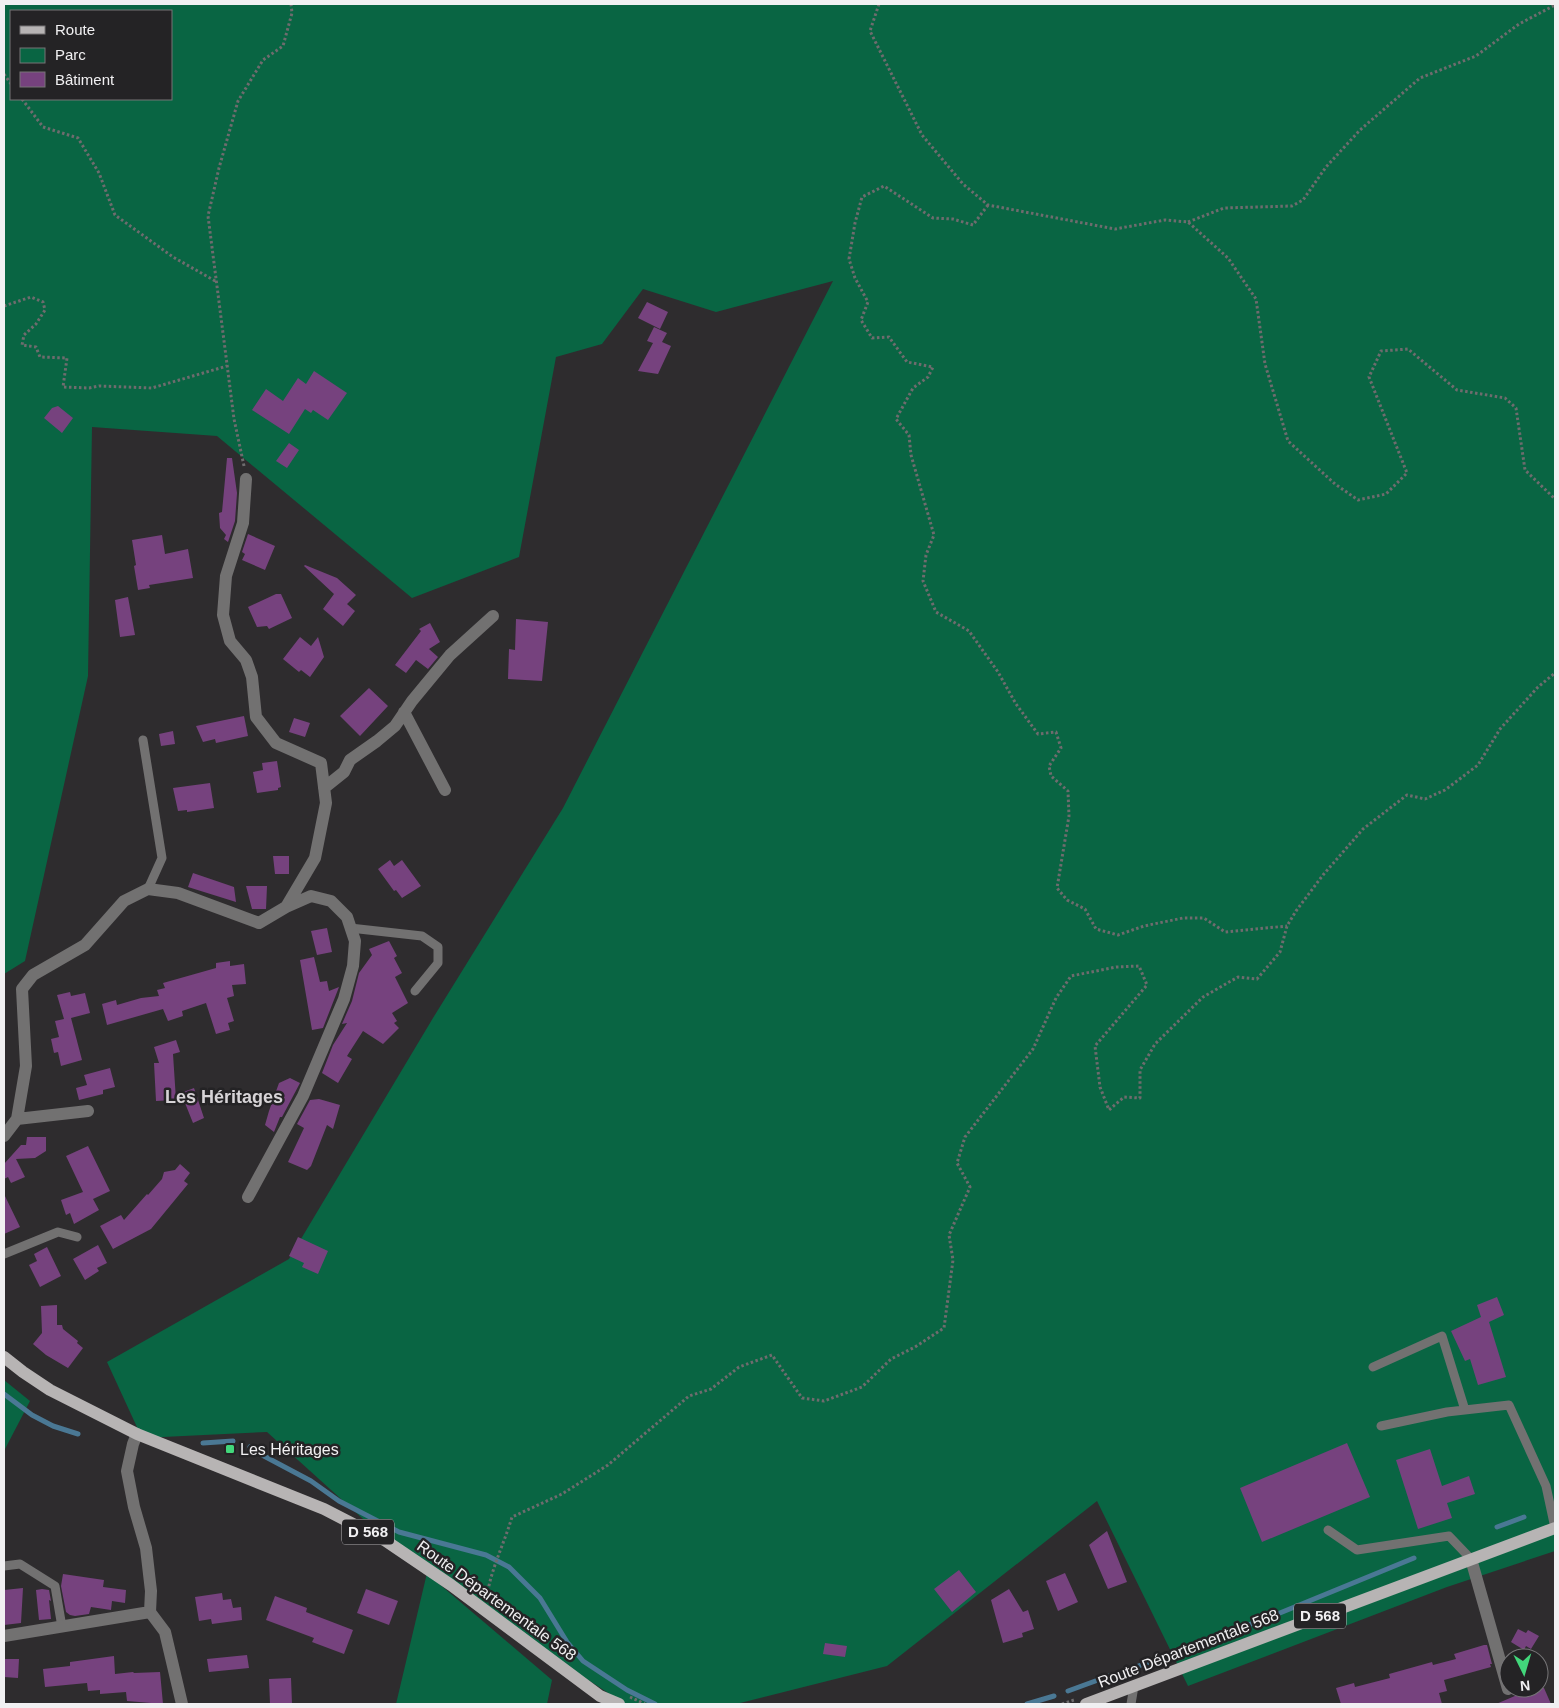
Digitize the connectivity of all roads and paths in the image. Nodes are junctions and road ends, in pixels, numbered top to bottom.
1 (291, 4) edge
2 (879, 4) edge
3 (1555, 5) edge
4 (23, 100) edge
5 (988, 205) junction
6 (1188, 222) junction
7 (217, 282) junction
8 (4, 306) edge
9 (227, 366) junction
10 (246, 479) joint
11 (1555, 499) edge
12 (493, 616) dead end
13 (1555, 673) edge
14 (404, 712) junction
15 (143, 740) dead end
16 (324, 788) junction
17 (445, 790) dead end
18 (148, 889) junction
19 (286, 907) junction
20 (1287, 926) junction
21 (350, 928) junction
22 (415, 991) dead end
23 (88, 1111) dead end
24 (17, 1119) junction
25 (4, 1136) edge
26 (248, 1197) dead end
27 (77, 1237) dead end
28 (4, 1254) edge
29 (4, 1357) edge
30 (1373, 1367) dead end
31 (1465, 1410) junction
32 (1382, 1426) dead end
33 (137, 1434) junction
34 (1555, 1529) edge
35 (1328, 1530) dead end
36 (1472, 1559) junction
37 (4, 1566) edge
38 (485, 1610) junction
39 (150, 1612) junction
40 (62, 1626) junction
41 (4, 1636) edge
42 (1499, 1656) edge
43 (1134, 1686) junction
44 (182, 1704) edge
45 (619, 1704) edge
46 (1086, 1704) edge
47 (1131, 1704) edge

1 - 7 path
2 - 5 path
3 - 6 path
4 - 7 path
5 - 6 path
5 - 20 path
6 - 11 path
7 - 9 path
8 - 9 path
9 - 10 path
10 - 16 street
12 - 14 street
13 - 20 path
14 - 16 street
14 - 17 street
15 - 18 lane
16 - 19 street
18 - 19 street
18 - 24 street
19 - 21 street
20 - 38 path
21 - 22 lane
21 - 26 street
23 - 24 street
24 - 25 street
27 - 28 lane
29 - 33 main road, Route Départementale 568 / D 568
30 - 31 lane
31 - 32 lane
31 - 34 lane
33 - 38 main road, Route Départementale 568 / D 568
33 - 39 street
34 - 36 main road, Route Départementale 568 / D 568
35 - 36 lane
36 - 42 street
36 - 43 main road, Route Départementale 568 / D 568
37 - 40 lane
38 - 45 main road, Route Départementale 568 / D 568
39 - 40 street
39 - 44 street
40 - 41 street
43 - 46 main road, Route Départementale 568 / D 568
43 - 47 lane

